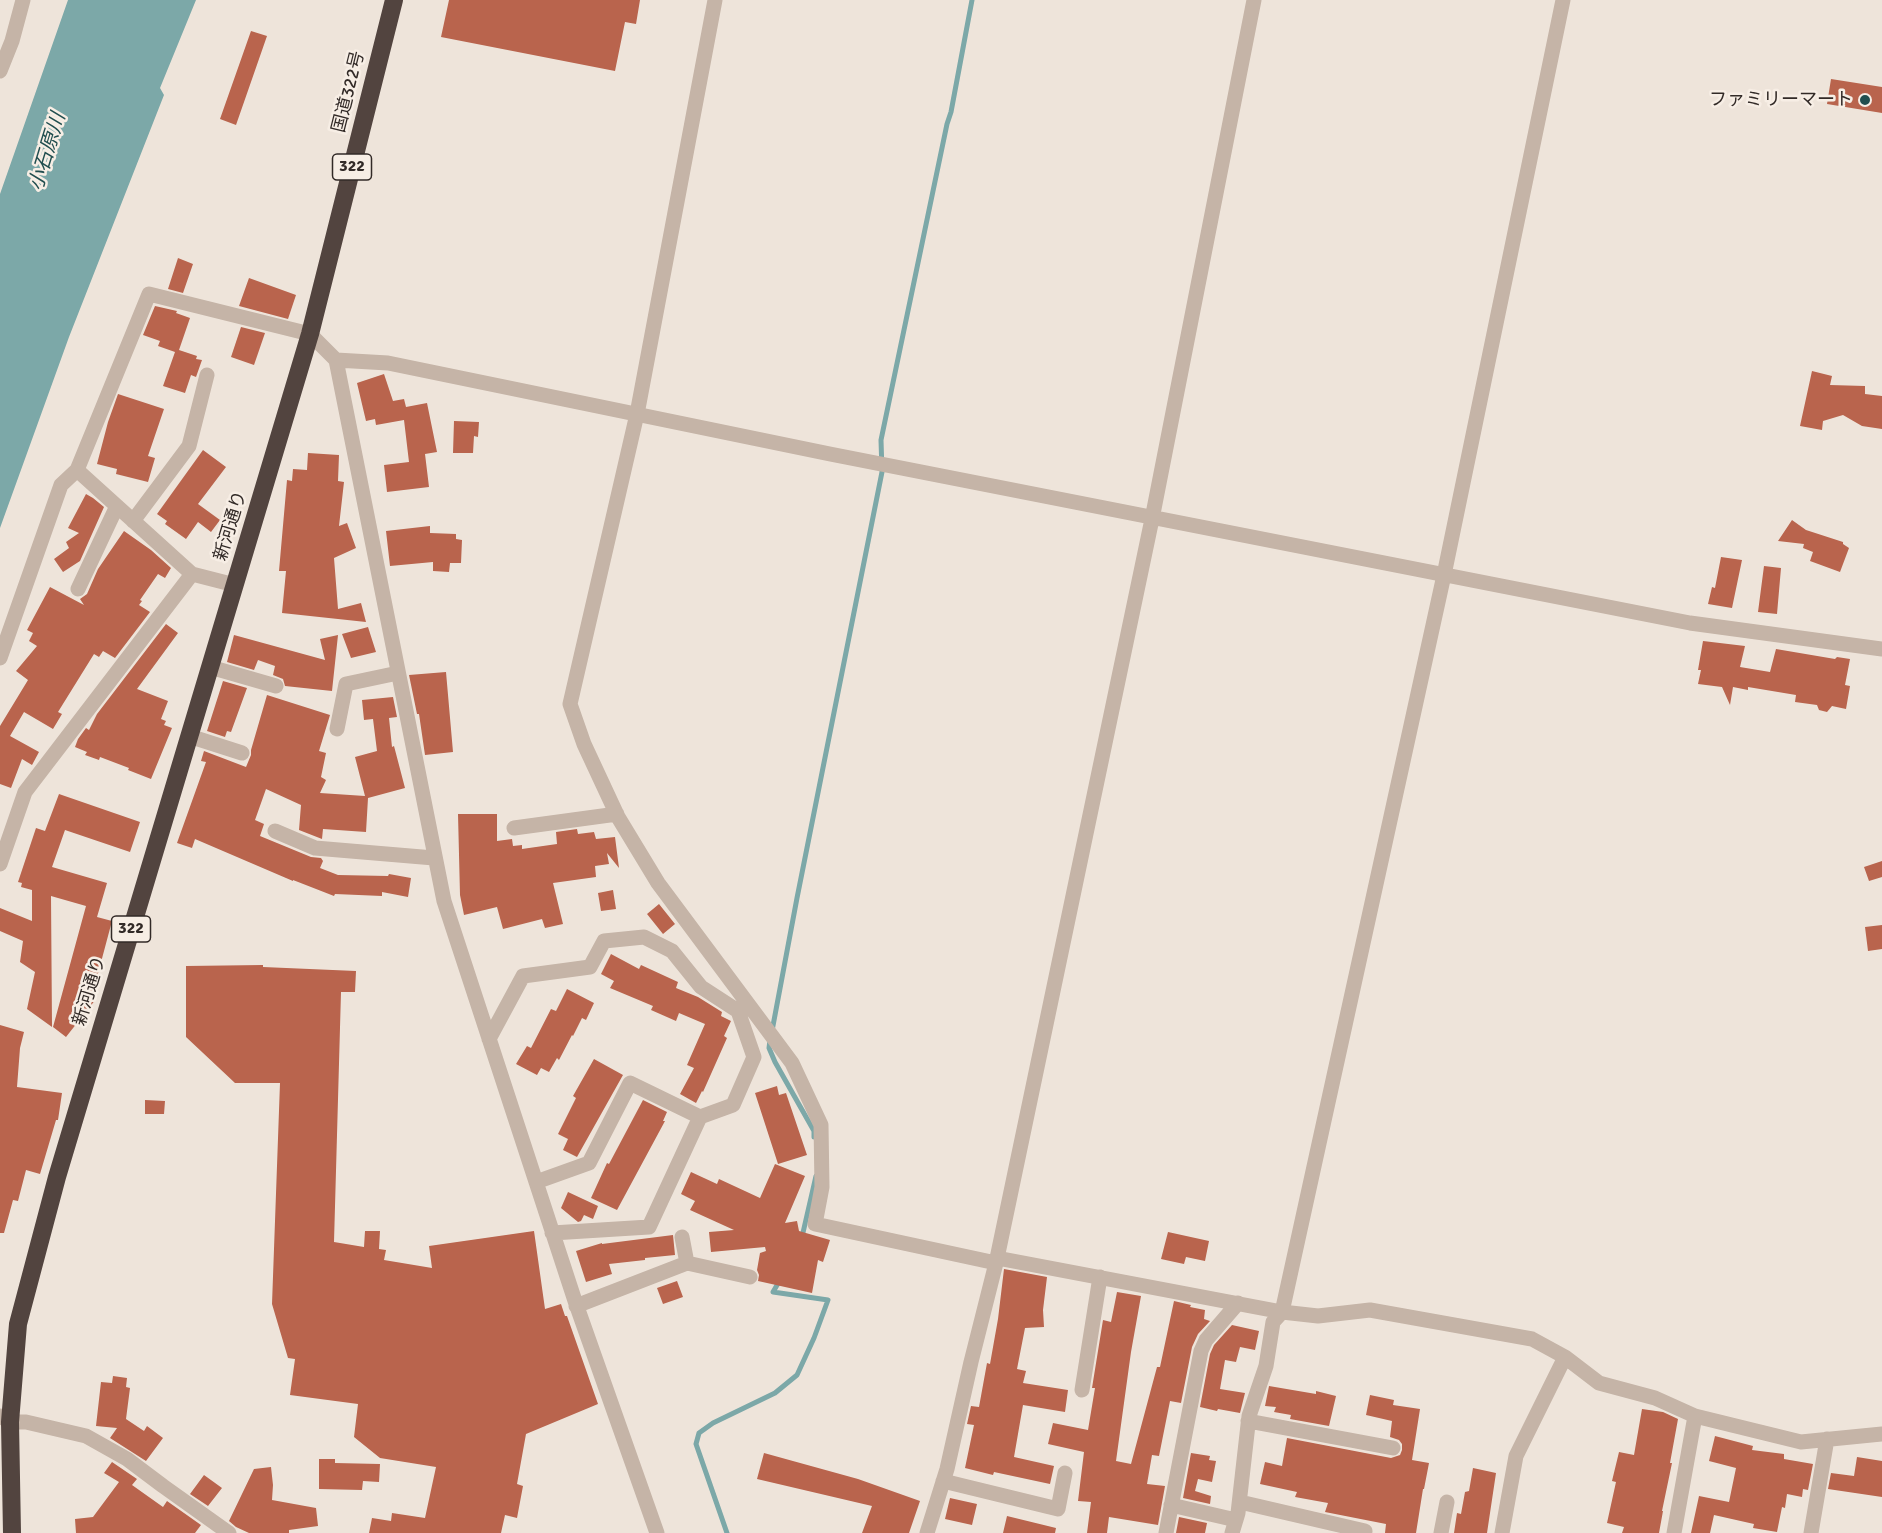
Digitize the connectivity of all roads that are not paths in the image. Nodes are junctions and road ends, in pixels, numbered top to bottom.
1 (23, 0) edge
2 (394, 0) edge
3 (715, 0) edge
4 (1254, 0) edge
5 (1563, 0) edge
6 (0, 71) edge
7 (310, 334) junction
8 (336, 360) junction
9 (207, 375) dead end
10 (637, 414) junction
11 (77, 470) junction
12 (117, 506) junction
13 (1152, 519) junction
14 (133, 521) junction
15 (192, 574) junction
16 (1444, 575) junction
17 (235, 585) junction
18 (78, 589) dead end
19 (1882, 649) edge
20 (0, 657) edge
21 (210, 667) junction
22 (398, 673) junction
23 (276, 686) dead end
24 (338, 729) dead end
25 (189, 736) junction
26 (242, 753) dead end
27 (617, 814) junction
28 (514, 828) dead end
29 (275, 831) dead end
30 (434, 858) junction
31 (0, 864) edge
32 (489, 1038) junction
33 (700, 1117) junction
34 (536, 1182) junction
35 (552, 1233) junction
36 (682, 1237) dead end
37 (996, 1260) junction
38 (687, 1263) junction
39 (750, 1277) dead end
40 (1100, 1277) junction
41 (1239, 1303) junction
42 (576, 1306) junction
43 (1282, 1312) junction
44 (1565, 1357) junction
45 (1082, 1390) dead end
46 (1695, 1416) junction
47 (5, 1419) edge
48 (1248, 1421) junction
49 (1882, 1434) edge
50 (1827, 1440) junction
51 (1393, 1448) dead end
52 (1065, 1473) dead end
53 (943, 1481) junction
54 (1240, 1502) junction
55 (1447, 1502) dead end
56 (1171, 1505) junction
57 (1234, 1527) edge
58 (212, 1528) edge
59 (1365, 1531) dead end
60 (12, 1533) edge
61 (229, 1533) edge
62 (657, 1533) edge
63 (927, 1533) edge
64 (1166, 1533) edge
65 (1441, 1533) edge
66 (1502, 1533) edge
67 (1674, 1533) edge
68 (1811, 1533) edge

1 - 6 street
2 - 7 highway, 国道322号 / 322
3 - 10 street
4 - 13 street
5 - 16 street
7 - 8 street
7 - 11 street
7 - 17 highway, 新河通り / 322
8 - 10 street
8 - 22 street
9 - 14 street
10 - 13 street
10 - 27 street
11 - 12 street
11 - 20 street
12 - 14 street
12 - 18 street
13 - 16 street
13 - 37 street
14 - 15 street
15 - 17 street
15 - 31 street
16 - 19 street
16 - 43 street
17 - 21 highway, 新河通り / 322
21 - 23 street
21 - 25 highway, 新河通り / 322
22 - 24 street
22 - 30 street
25 - 26 street
25 - 47 highway, 新河通り / 322
27 - 28 street
27 - 37 street
29 - 30 street
30 - 32 street
32 - 33 street
32 - 34 street
33 - 34 street
33 - 35 street
34 - 35 street
35 - 42 street
36 - 38 street
37 - 40 street
37 - 53 street
38 - 39 street
38 - 42 street
40 - 41 street
40 - 45 street
41 - 43 street
41 - 56 street
42 - 62 street
43 - 44 street
43 - 48 street
44 - 46 street
44 - 66 street
46 - 50 street
46 - 67 street
47 - 58 street
47 - 60 highway, 新河通り / 322
48 - 51 street
48 - 54 street
49 - 50 street
50 - 68 street
52 - 53 street
53 - 63 street
54 - 57 street
54 - 59 street
55 - 65 street
56 - 57 street
56 - 64 street
58 - 61 street

